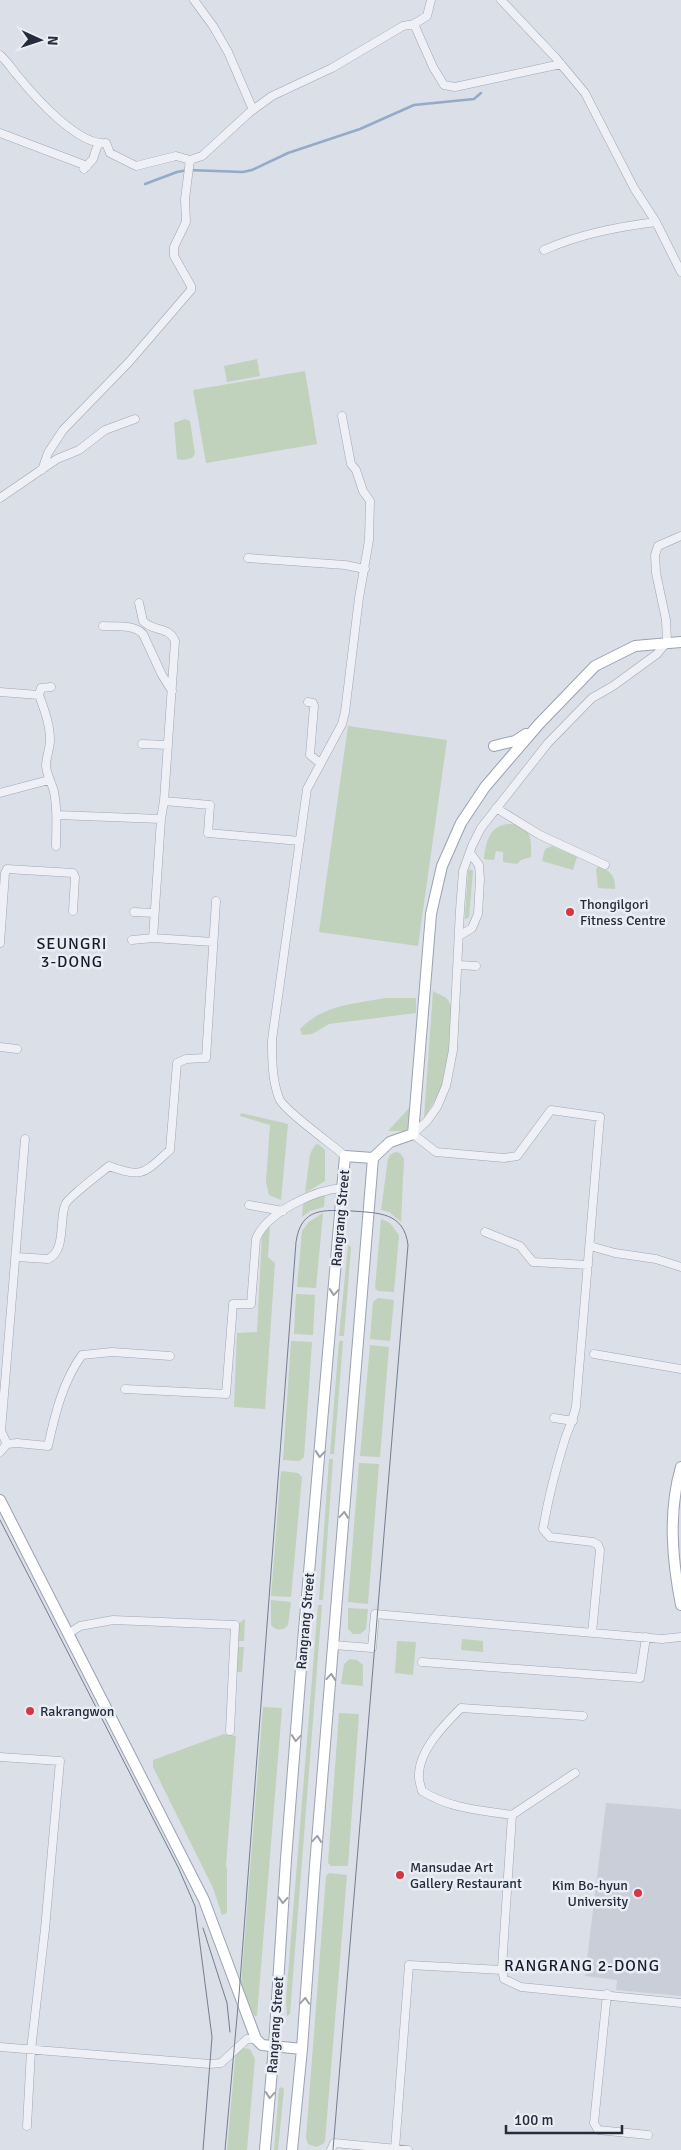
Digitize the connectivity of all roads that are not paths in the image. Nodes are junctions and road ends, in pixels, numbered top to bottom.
1 (194, 0) edge
2 (431, 0) edge
3 (502, 0) edge
4 (414, 24) junction
5 (0, 55) edge
6 (560, 64) junction
7 (253, 110) junction
8 (0, 133) edge
9 (98, 144) junction
10 (190, 160) junction
11 (656, 222) junction
12 (544, 250) dead end
13 (681, 272) edge
14 (342, 416) dead end
15 (135, 419) dead end
16 (42, 470) junction
17 (0, 498) edge
18 (681, 536) edge
19 (248, 558) dead end
20 (365, 569) junction
21 (139, 603) dead end
22 (104, 626) dead end
23 (667, 642) junction
24 (681, 642) edge
25 (51, 687) dead end
26 (172, 691) junction
27 (0, 692) edge
28 (39, 695) junction
29 (308, 702) dead end
30 (539, 724) junction
31 (142, 744) dead end
32 (168, 745) junction
33 (494, 746) dead end
34 (320, 762) junction
35 (49, 780) junction
36 (0, 793) edge
37 (164, 800) junction
38 (496, 808) junction
39 (56, 815) junction
40 (161, 819) junction
41 (300, 841) junction
42 (56, 846) dead end
43 (470, 853) junction
44 (605, 865) dead end
45 (216, 901) dead end
46 (73, 911) dead end
47 (134, 912) dead end
48 (154, 913) junction
49 (459, 936) junction
50 (153, 938) junction
51 (132, 940) dead end
52 (213, 942) junction
53 (0, 943) edge
54 (458, 964) junction
55 (476, 966) dead end
56 (0, 1047) edge
57 (16, 1049) dead end
58 (413, 1134) junction
59 (25, 1139) dead end
60 (346, 1156) junction
61 (373, 1158) junction
62 (342, 1188) junction
63 (249, 1205) dead end
64 (283, 1211) junction
65 (485, 1232) dead end
66 (590, 1246) junction
67 (16, 1257) junction
68 (588, 1265) junction
69 (681, 1267) edge
70 (594, 1354) dead end
71 (170, 1356) dead end
72 (681, 1369) edge
73 (125, 1389) dead end
74 (554, 1418) dead end
75 (573, 1421) junction
76 (7, 1444) junction
77 (0, 1452) edge
78 (681, 1467) edge
79 (0, 1500) edge
80 (681, 1605) edge
81 (592, 1633) junction
82 (68, 1634) junction
83 (646, 1637) junction
84 (681, 1637) edge
85 (334, 1645) junction
86 (422, 1662) dead end
87 (584, 1716) dead end
88 (230, 1731) dead end
89 (0, 1757) edge
90 (575, 1774) dead end
91 (512, 1815) junction
92 (502, 1970) junction
93 (608, 1994) junction
94 (681, 2003) edge
95 (256, 2039) junction
96 (0, 2047) edge
97 (274, 2047) junction
98 (302, 2049) junction
99 (31, 2050) junction
100 (27, 2126) dead end
101 (648, 2135) dead end
102 (395, 2149) edge
103 (265, 2150) edge
104 (292, 2150) edge
105 (331, 2150) edge
106 (408, 2150) edge

1 - 7 street
2 - 4 street
3 - 6 street
4 - 6 street
4 - 7 street
5 - 9 street
6 - 11 street
7 - 10 street
8 - 9 street
9 - 10 street
10 - 16 street
11 - 12 street
11 - 13 street
14 - 20 street
15 - 16 street
16 - 17 street
18 - 23 street
19 - 20 street
20 - 34 street
21 - 26 street
22 - 26 street
23 - 24 main road
23 - 30 main road
23 - 38 street
25 - 28 street
26 - 32 street
27 - 28 street
28 - 35 street
29 - 34 street
30 - 33 main road
30 - 58 main road
31 - 32 street
32 - 37 street
34 - 41 street
35 - 36 street
35 - 39 street
37 - 40 street
37 - 41 street
38 - 43 street
38 - 44 street
39 - 40 street
39 - 42 street
40 - 48 street
41 - 60 street
43 - 49 street
43 - 49 street
45 - 52 street
46 - 53 street
47 - 48 street
48 - 50 street
49 - 54 street
50 - 51 street
50 - 52 street
52 - 67 street
54 - 55 street
54 - 58 street
56 - 57 street
58 - 61 main road
58 - 66 street
59 - 67 street
60 - 61 main road, Rangrang Street
60 - 62 main road, Rangrang Street
85 -> 61 main road, Rangrang Street
62 - 64 street
62 -> 97 main road, Rangrang Street
63 - 64 street
64 - 73 street
65 - 68 street
66 - 68 street
66 - 69 street
67 - 76 street
68 - 75 street
70 - 72 street
71 - 76 street
74 - 75 street
75 - 81 street
76 - 77 street
78 - 80 main road
79 - 82 main road
81 - 83 street
81 - 85 street
82 - 88 street
82 - 95 main road
83 - 84 street
83 - 86 street
98 -> 85 main road, Rangrang Street
87 - 91 street
89 - 99 street
90 - 91 street
91 - 92 street
92 - 93 street
92 - 102 street
93 - 94 street
93 - 101 street
95 - 97 main road
95 - 99 street
96 - 99 street
97 - 98 main road
97 -> 103 main road, Rangrang Street
98 - 104 main road, Rangrang Street
99 - 100 street
102 - 105 street
102 - 106 street

